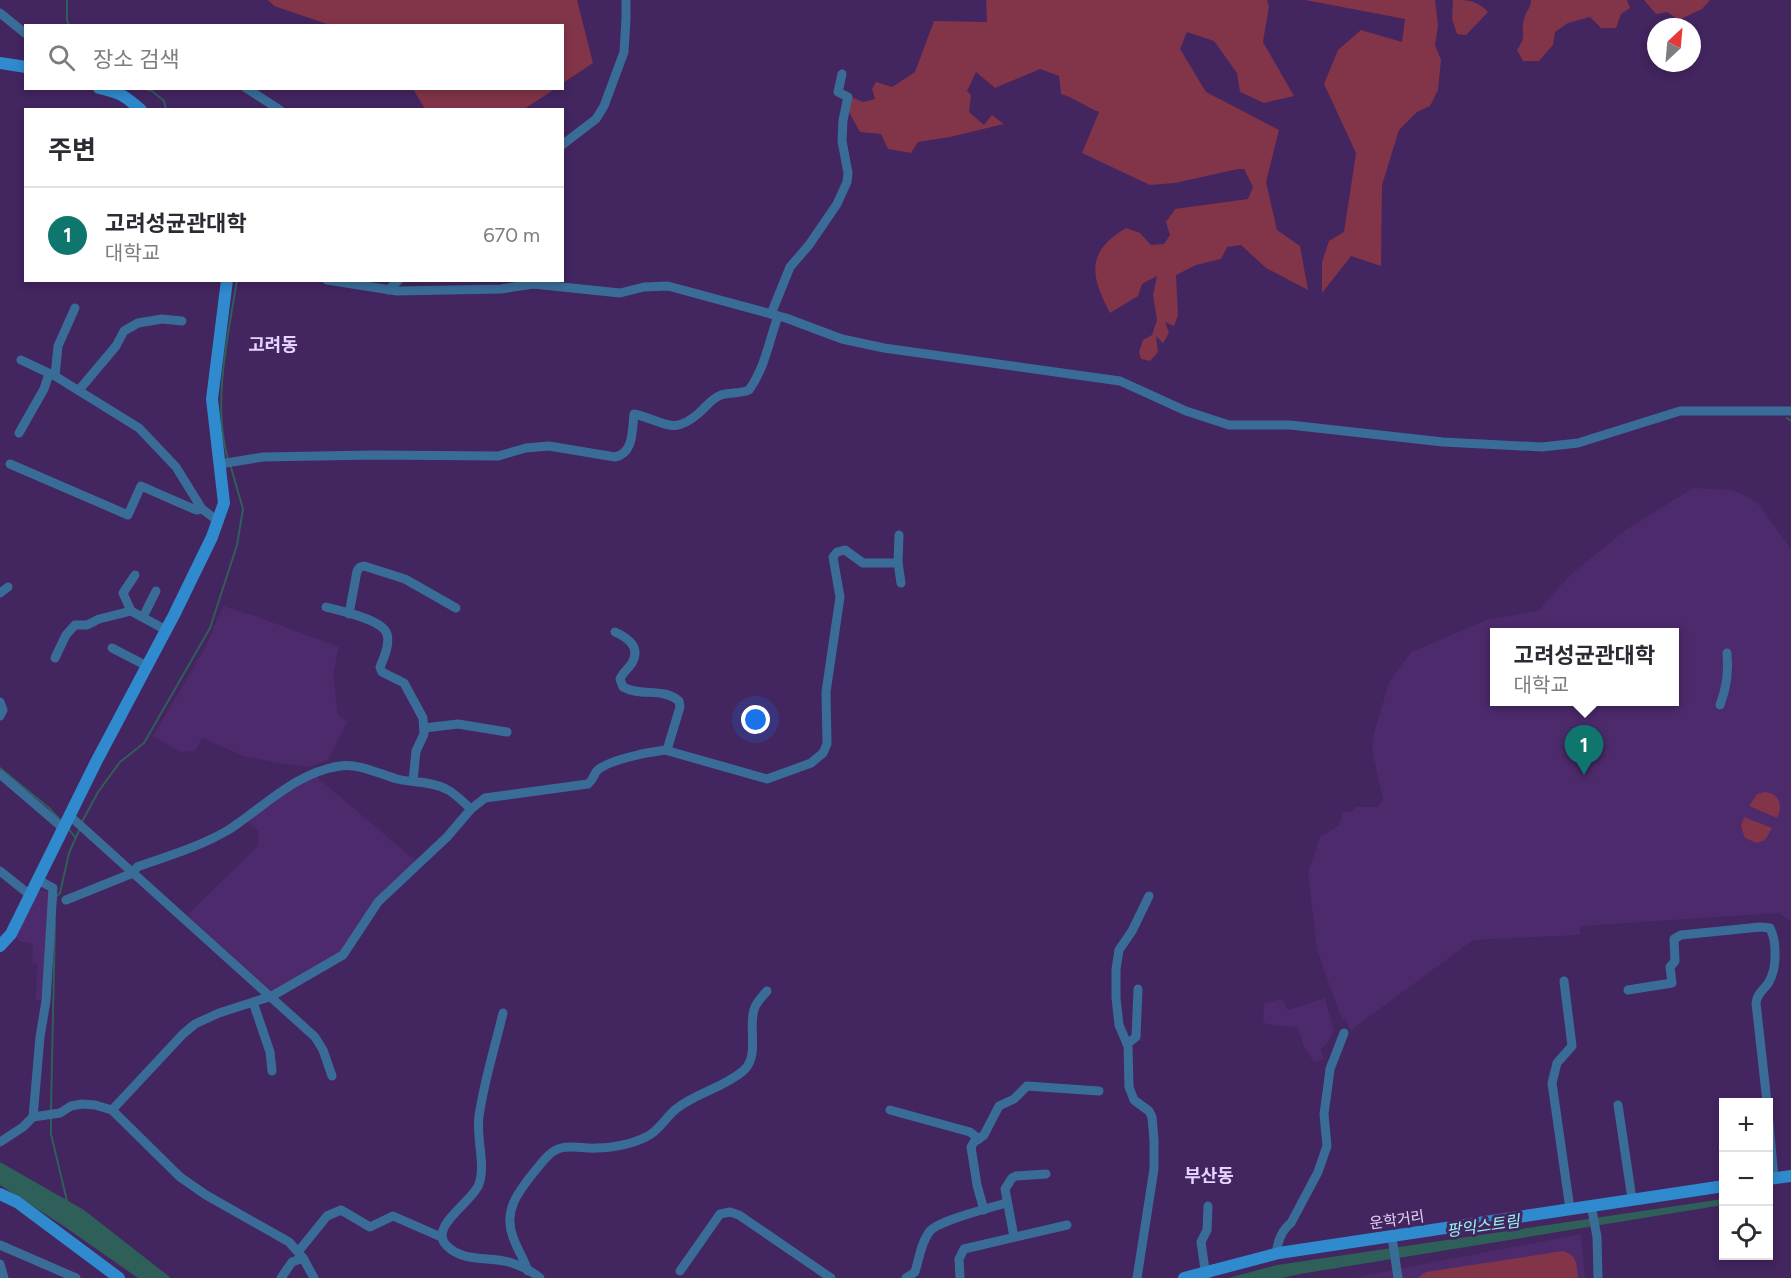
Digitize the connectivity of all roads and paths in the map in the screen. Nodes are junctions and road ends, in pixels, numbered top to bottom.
1 (626, 0) edge
2 (0, 13) edge
3 (24, 32) edge
4 (0, 63) edge
5 (24, 67) edge
6 (842, 74) dead end
7 (116, 90) edge
8 (249, 90) edge
9 (139, 108) edge
10 (277, 108) edge
11 (564, 143) edge
12 (227, 282) edge
13 (339, 282) edge
14 (397, 282) edge
15 (520, 282) edge
16 (527, 285) junction
17 (388, 290) junction
18 (75, 308) dead end
19 (775, 315) junction
20 (182, 321) dead end
21 (21, 360) dead end
22 (52, 375) junction
23 (79, 390) junction
24 (1791, 411) edge
25 (19, 433) dead end
26 (221, 463) junction
27 (10, 465) dead end
28 (202, 509) junction
29 (218, 521) junction
30 (899, 535) dead end
31 (898, 563) junction
32 (135, 575) dead end
33 (901, 583) dead end
34 (156, 591) dead end
35 (326, 607) dead end
36 (456, 608) dead end
37 (131, 611) junction
38 (349, 614) junction
39 (143, 617) junction
40 (166, 630) junction
41 (615, 632) dead end
42 (112, 648) dead end
43 (1727, 653) dead end
44 (55, 657) dead end
45 (147, 666) junction
46 (0, 702) edge
47 (1720, 705) dead end
48 (0, 716) edge
49 (424, 728) junction
50 (507, 732) dead end
51 (667, 750) junction
52 (0, 774) edge
53 (413, 781) junction
54 (471, 809) junction
55 (68, 824) junction
56 (0, 871) edge
57 (134, 873) junction
58 (38, 880) junction
59 (30, 895) junction
60 (1149, 896) dead end
61 (66, 900) dead end
62 (0, 946) edge
63 (1564, 981) dead end
64 (1138, 989) dead end
65 (1628, 990) dead end
66 (767, 991) dead end
67 (272, 996) junction
68 (253, 1002) junction
69 (503, 1013) dead end
70 (1344, 1033) dead end
71 (1126, 1044) junction
72 (272, 1071) dead end
73 (332, 1076) dead end
74 (1099, 1091) dead end
75 (1767, 1098) edge
76 (1618, 1105) dead end
77 (112, 1110) junction
78 (890, 1110) dead end
79 (36, 1117) junction
80 (979, 1139) junction
81 (0, 1142) edge
82 (1046, 1174) dead end
83 (1791, 1176) edge
84 (1773, 1178) edge
85 (1719, 1187) edge
86 (0, 1194) edge
87 (1632, 1199) junction
88 (1006, 1203) junction
89 (1209, 1206) dead end
90 (1570, 1209) junction
91 (984, 1210) junction
92 (1592, 1210) junction
93 (1067, 1225) dead end
94 (441, 1237) junction
95 (1014, 1237) junction
96 (1392, 1241) junction
97 (0, 1245) edge
98 (1276, 1254) junction
99 (300, 1255) junction
100 (0, 1264) edge
101 (528, 1271) junction
102 (680, 1271) dead end
103 (1206, 1275) edge
104 (4, 1278) edge
105 (76, 1278) edge
106 (119, 1278) edge
107 (281, 1278) edge
108 (314, 1278) edge
109 (540, 1278) edge
110 (831, 1278) edge
111 (906, 1278) edge
112 (960, 1278) edge
113 (1137, 1278) edge
114 (1184, 1278) edge
115 (1398, 1278) edge
116 (1598, 1278) edge

1 - 11 street
2 - 3 street
4 - 5 street
6 - 19 street
7 - 9 street
8 - 10 street
12 - 26 street
13 - 17 street
14 - 17 street
15 - 16 street
16 - 17 street
16 - 19 street
18 - 22 street
19 - 24 street
19 - 26 street
20 - 23 street
21 - 22 street
22 - 23 street
22 - 25 street
23 - 28 street
26 - 29 street
27 - 28 street
28 - 29 street
29 - 40 street
30 - 31 street
31 - 33 street
31 - 51 street
32 - 37 street
34 - 39 street
35 - 38 street
36 - 38 street
37 - 39 street
37 - 44 street
38 - 49 street
39 - 40 street
40 - 45 street
41 - 51 street
42 - 45 street
43 - 47 street
45 - 55 street
46 - 48 street
49 - 50 street
49 - 53 street
51 - 54 street
52 - 55 street
53 - 54 street
53 - 57 street
54 - 67 street
55 - 57 street
55 - 58 street
56 - 59 street
57 - 61 street
57 - 67 street
58 - 59 street
58 - 79 street
59 - 62 street
60 - 71 street
63 - 90 street
64 - 71 street
65 - 75 street
66 - 101 street
67 - 68 street
67 - 73 street
68 - 72 street
68 - 77 street
69 - 94 street
70 - 98 street
71 - 113 street
74 - 80 street
76 - 87 street
77 - 79 street
77 - 99 street
78 - 80 street
79 - 81 street
80 - 91 street
82 - 88 street
83 - 84 street
85 - 87 street, 운학거리
86 - 106 street
87 - 92 street, 운학거리
88 - 91 street
88 - 95 street
89 - 103 street
90 - 92 street, 운학거리
90 - 96 street, 운학거리
91 - 111 street
92 - 116 street
93 - 95 street
94 - 99 street
94 - 101 street
95 - 112 street
96 - 98 street, 운학거리
96 - 115 street
97 - 105 street
98 - 103 street, 운학거리
99 - 107 street
99 - 108 street
100 - 104 street
101 - 109 street
102 - 110 street
103 - 114 street, 운학거리

